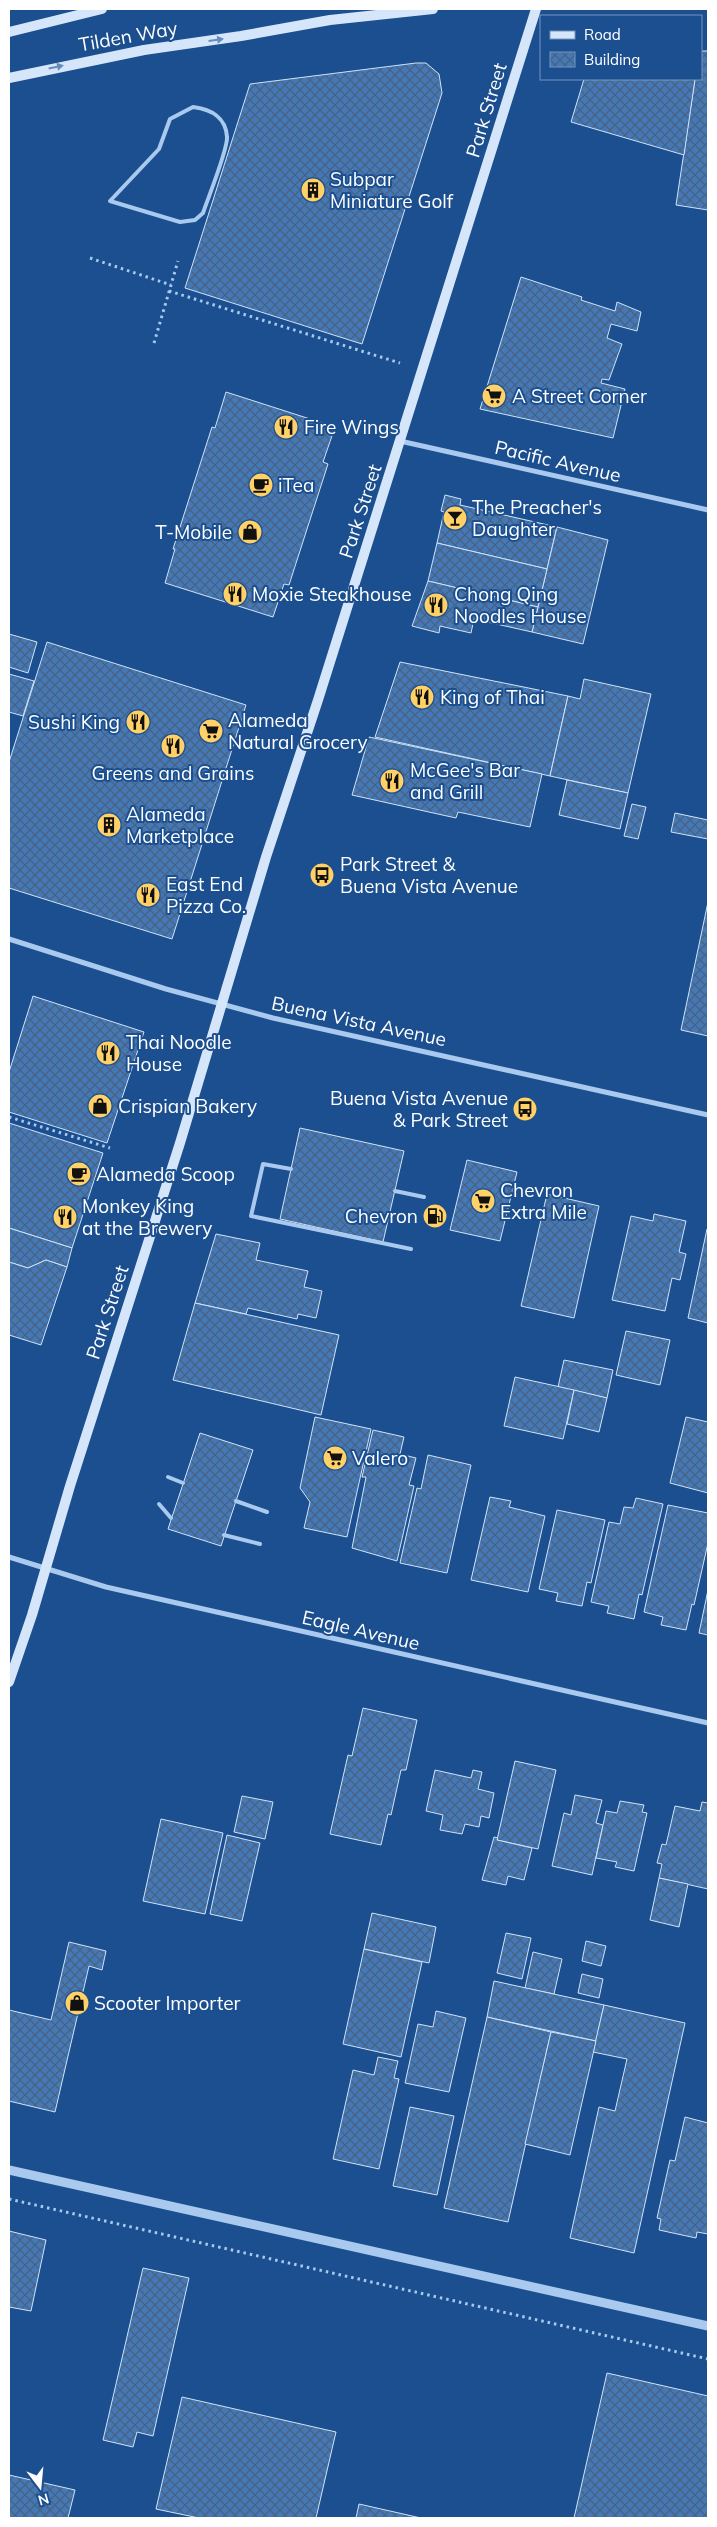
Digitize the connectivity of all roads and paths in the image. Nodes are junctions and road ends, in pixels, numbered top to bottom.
1 (102, 9) edge
2 (433, 9) edge
3 (536, 9) edge
4 (9, 32) edge
5 (9, 78) edge
6 (110, 201) joint
7 (90, 258) dead end
8 (178, 261) dead end
9 (171, 285) junction
10 (170, 291) junction
11 (154, 343) dead end
12 (422, 370) junction
13 (400, 441) junction
14 (708, 510) edge
15 (9, 939) edge
16 (221, 1004) junction
17 (708, 1115) edge
18 (9, 1117) edge
19 (110, 1148) dead end
20 (291, 1169) dead end
21 (395, 1191) dead end
22 (424, 1197) dead end
23 (411, 1250) dead end
24 (168, 1478) dead end
25 (183, 1483) dead end
26 (236, 1501) dead end
27 (159, 1504) dead end
28 (267, 1512) dead end
29 (171, 1518) dead end
30 (224, 1535) dead end
31 (260, 1544) dead end
32 (9, 1557) edge
33 (46, 1568) junction
34 (9, 1682) edge
35 (708, 1723) edge
36 (9, 2170) edge
37 (9, 2199) edge
38 (708, 2326) edge
39 (708, 2359) edge

1 - 4 main road, Tilden Way
5 -> 2 main road, Tilden Way
3 - 12 main road, Park Street
6 - 6 lane
7 - 9 path
8 - 9 path
9 - 10 path
10 - 11 path
10 - 12 path
12 - 13 main road, Park Street
13 - 14 street, Pacific Avenue
13 - 16 main road, Park Street
15 - 16 street, Buena Vista Avenue
16 - 17 street, Buena Vista Avenue
16 - 33 main road, Park Street
18 - 19 path
20 - 23 lane
21 - 22 lane
24 - 25 lane
26 - 28 lane
27 - 29 lane
30 - 31 lane
32 - 33 street, Eagle Avenue
33 - 34 main road, Park Street
33 - 35 street, Eagle Avenue
36 - 38 street
37 - 39 path

